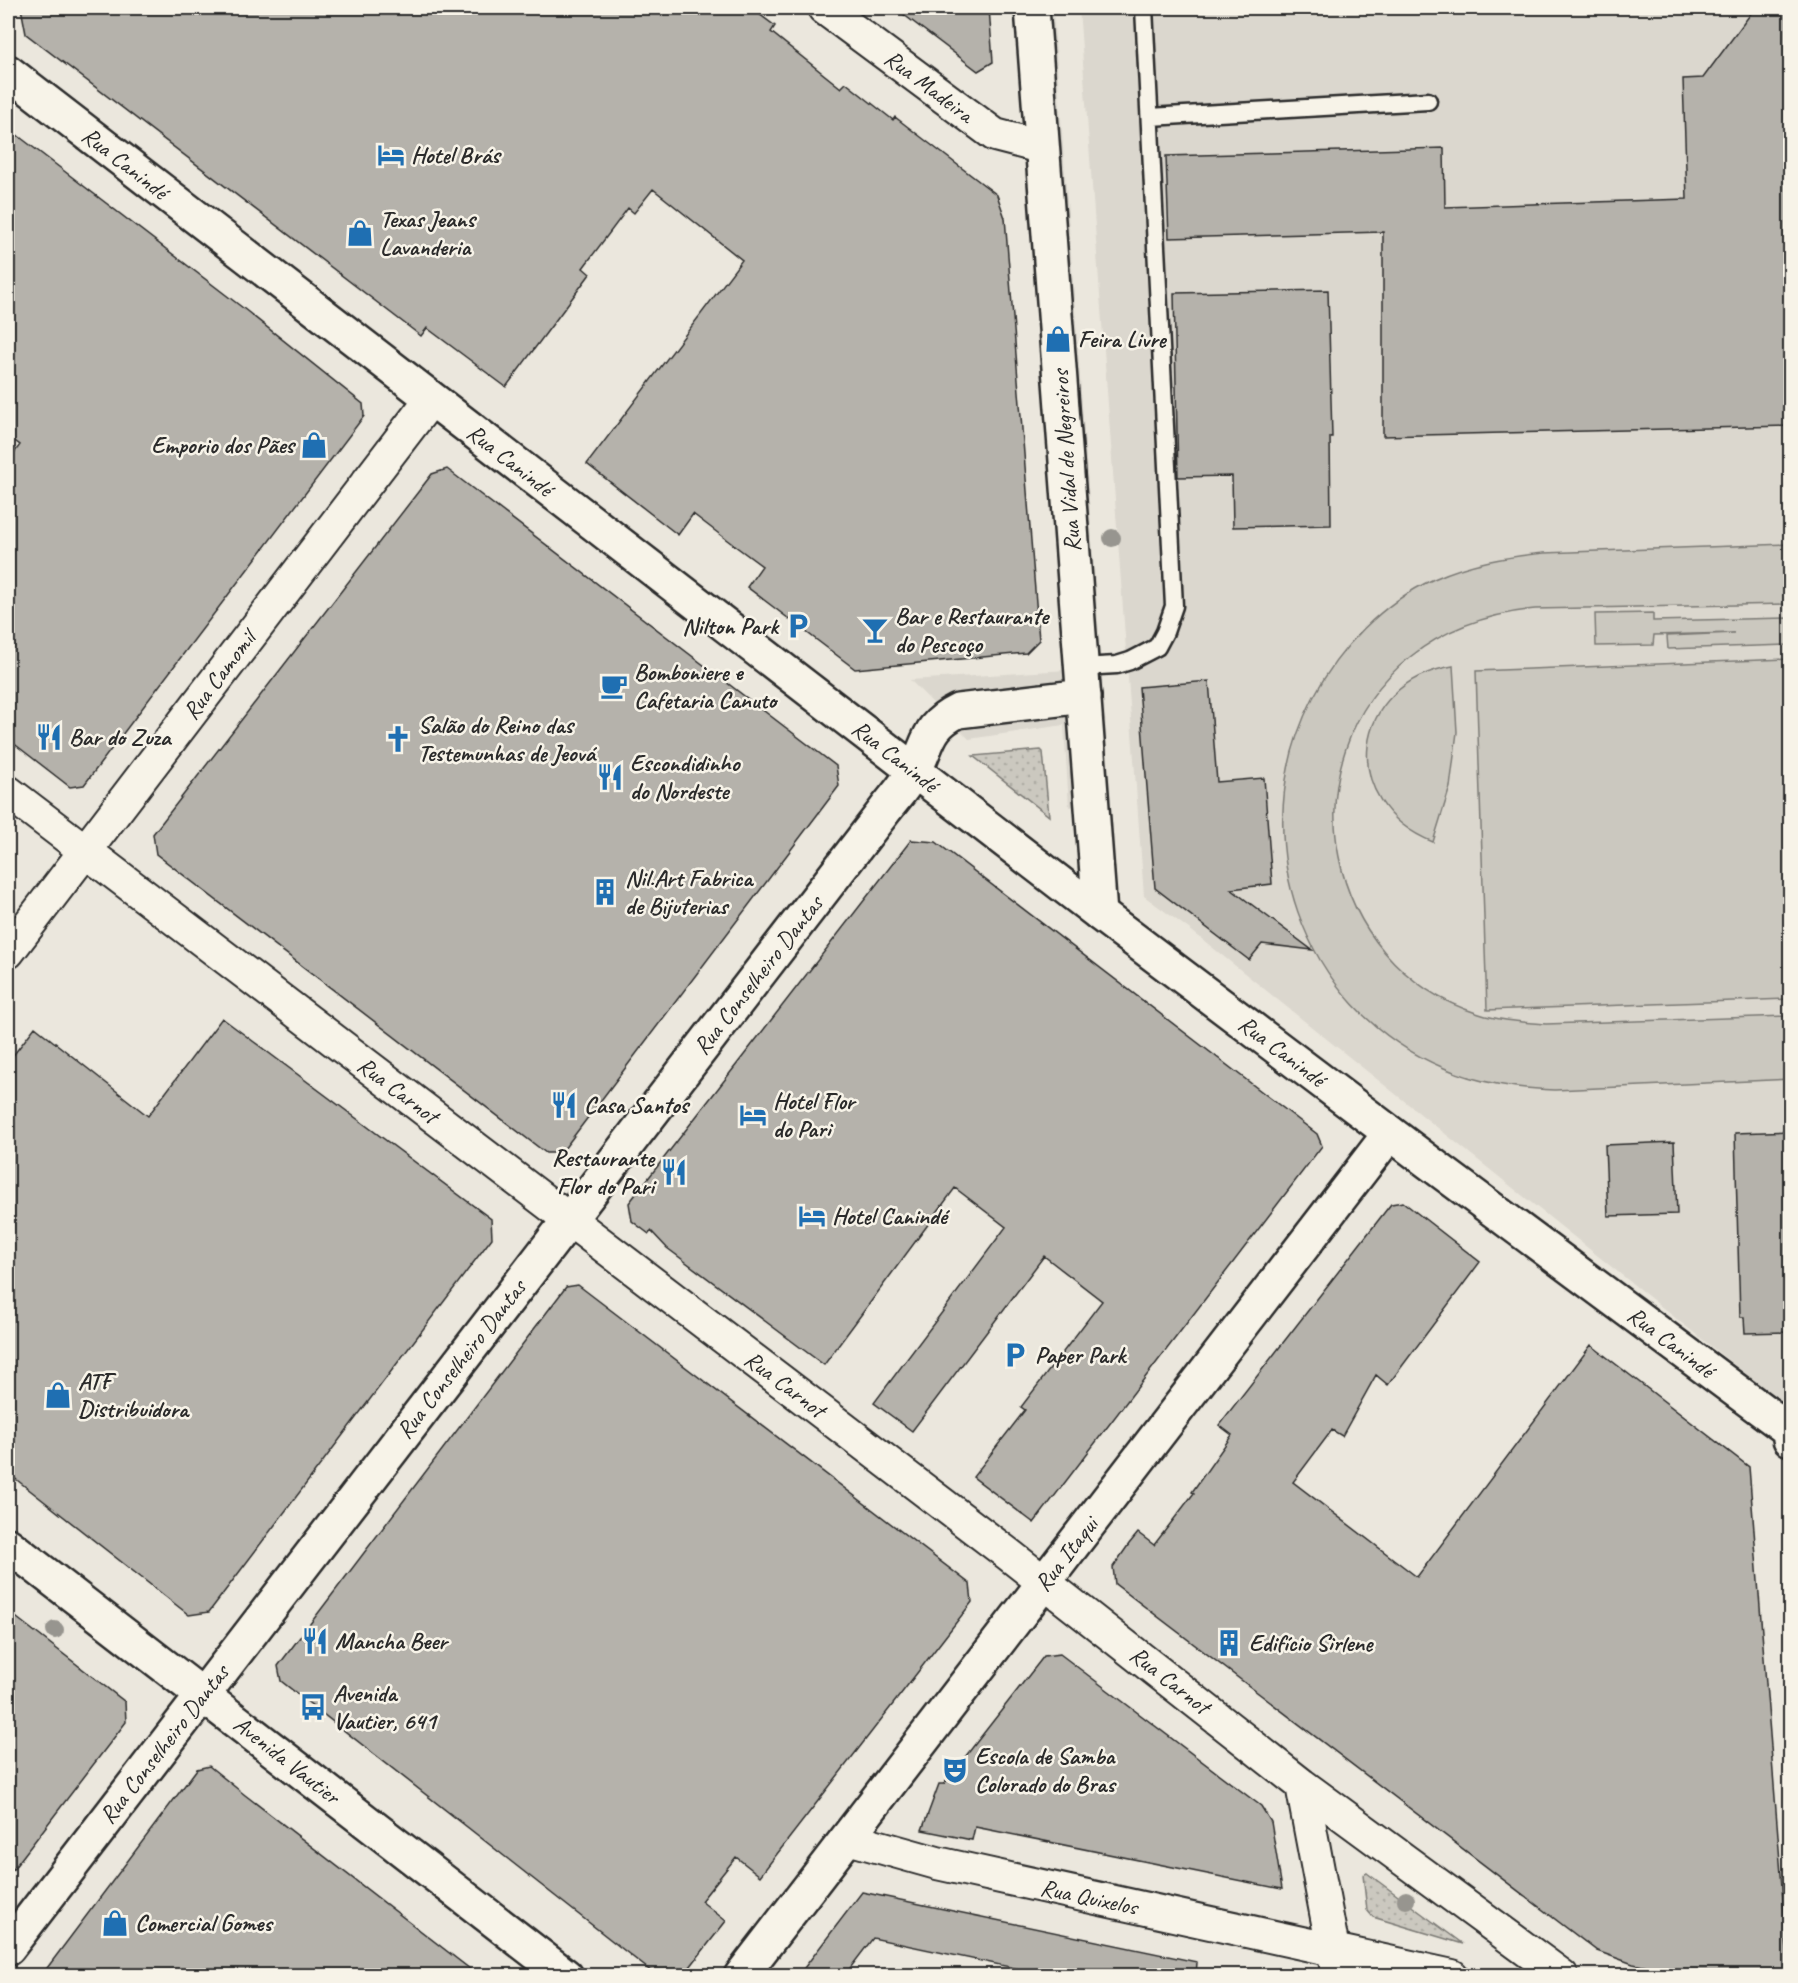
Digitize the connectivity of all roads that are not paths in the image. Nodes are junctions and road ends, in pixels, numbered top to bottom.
1 (824, 8) edge
2 (1032, 8) edge
3 (1144, 8) edge
4 (8, 72) edge
5 (1428, 101) dead end
6 (1150, 117) junction
7 (1041, 147) junction
8 (431, 399) junction
9 (1083, 682) junction
10 (915, 771) junction
11 (8, 792) edge
12 (85, 851) junction
13 (1100, 914) junction
14 (8, 952) edge
15 (1390, 1133) junction
16 (569, 1219) junction
17 (1790, 1433) edge
18 (8, 1545) edge
19 (1045, 1582) junction
20 (203, 1695) junction
21 (1302, 1785) junction
22 (848, 1838) junction
23 (8, 1948) edge
24 (1335, 1963) edge
25 (566, 1976) edge
26 (741, 1976) edge
27 (1452, 1976) edge
28 (1562, 1976) edge

1 - 7 street, Rua Madeira
2 - 7 street, Rua Vidal de Negreiros
3 - 6 lane
4 - 8 street, Rua Canindé
5 - 6 lane
6 - 9 lane
7 - 9 street, Rua Vidal de Negreiros
8 - 10 street, Rua Canindé
8 - 12 street, Rua Camomil
9 - 10 street, Rua Conselheiro Dantas
9 - 13 street, Rua Vidal de Negreiros
10 - 13 street, Rua Canindé
10 - 16 street, Rua Conselheiro Dantas
11 - 12 street, Rua Carnot
12 - 14 street, Rua Camomil
12 - 16 street, Rua Carnot
13 - 15 street, Rua Canindé
15 - 17 street, Rua Canindé
15 - 19 street, Rua Itaqui
16 - 19 street, Rua Carnot
16 - 20 street, Rua Conselheiro Dantas
18 - 20 street, Avenida Vautier
19 - 21 street, Rua Carnot
19 - 22 street, Rua Itaqui
20 - 23 street, Rua Conselheiro Dantas
20 - 25 street, Avenida Vautier
21 - 24 street
21 - 28 street, Rua Carnot
22 - 24 street, Rua Quixelos
22 - 26 street, Rua Itaqui
24 - 27 street

